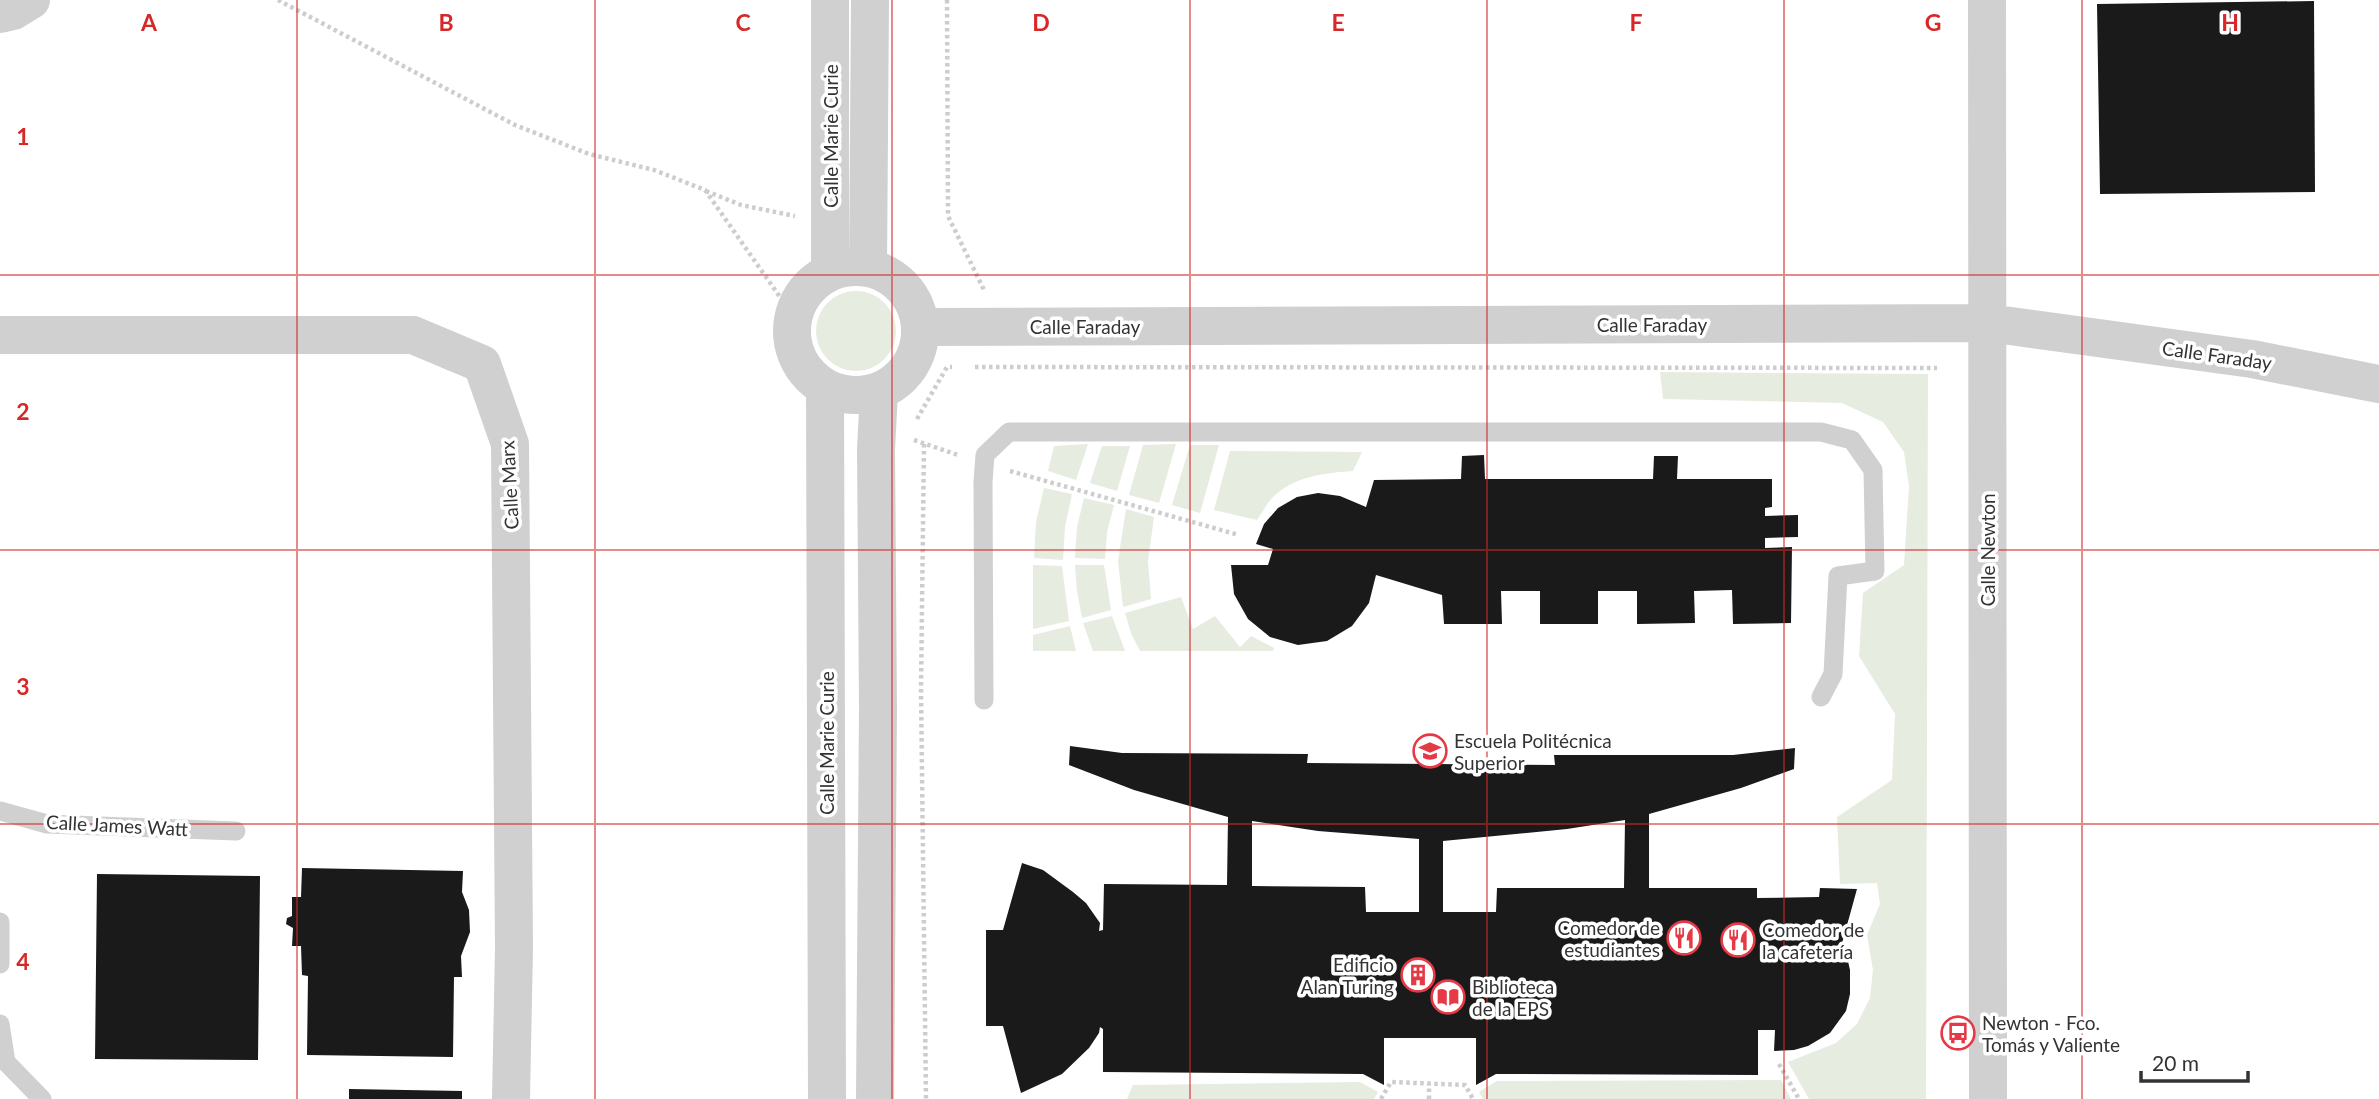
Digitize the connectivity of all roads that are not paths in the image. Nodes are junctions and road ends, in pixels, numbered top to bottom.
1 (31, 0) edge
2 (830, 0) edge
3 (870, 0) edge
4 (1987, 0) edge
5 (0, 14) edge
6 (869, 268) junction
7 (831, 271) junction
8 (1988, 323) junction
9 (920, 327) junction
10 (0, 335) edge
11 (2379, 384) edge
12 (825, 387) junction
13 (879, 392) junction
14 (1821, 697) dead end
15 (984, 700) dead end
16 (0, 811) edge
17 (236, 831) dead end
18 (0, 922) edge
19 (0, 964) edge
20 (0, 1024) edge
21 (43, 1099) edge
22 (511, 1099) edge
23 (827, 1099) edge
24 (875, 1099) edge
25 (1988, 1099) edge

1 - 5 street
2 - 7 street, Calle Marie Curie
3 - 6 street, Calle Marie Curie
4 - 8 street, Calle Newton
6 - 7 street
6 - 9 street
7 - 12 street
8 - 9 street, Calle Faraday
8 - 11 street, Calle Faraday
8 - 25 street, Calle Newton
9 - 13 street
10 - 22 street, Calle Marx
12 - 13 street
12 - 23 street, Calle Marie Curie
13 - 24 street
14 - 15 lane
16 - 17 lane, Calle James Watt
18 - 19 lane
20 - 21 lane

